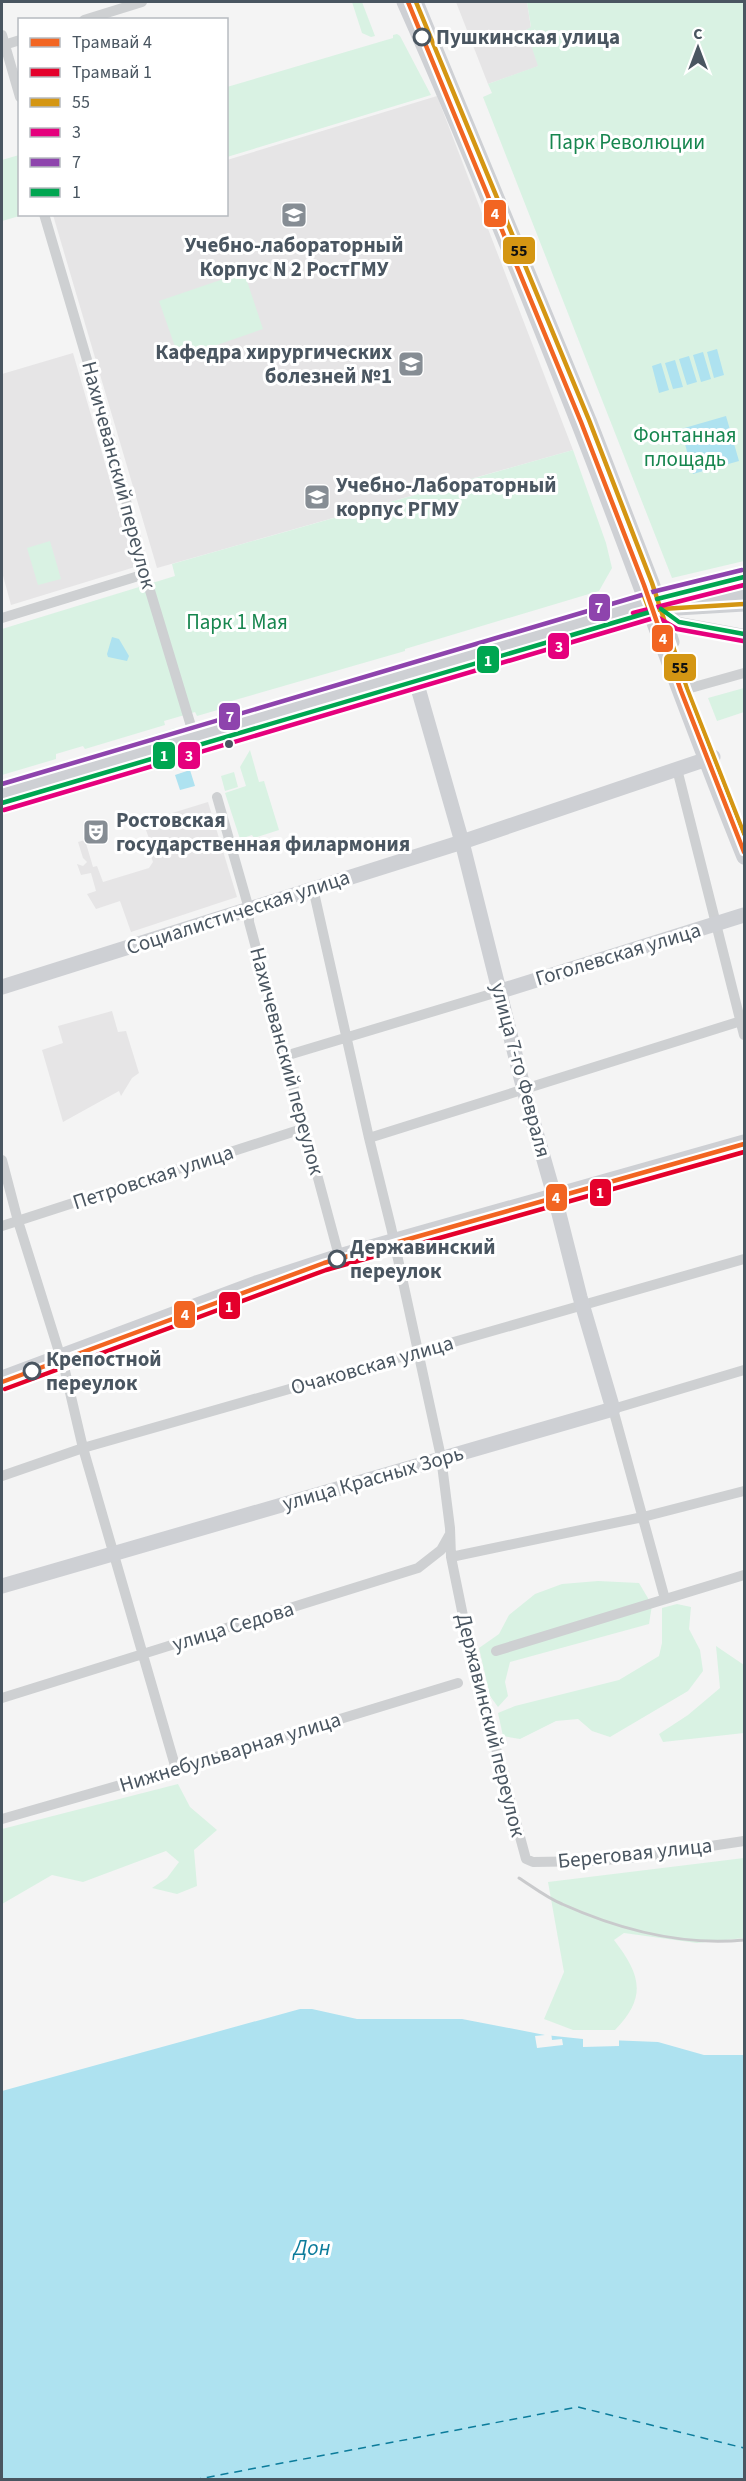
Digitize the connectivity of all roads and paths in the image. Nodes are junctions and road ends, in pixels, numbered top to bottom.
1 (142, 2) edge
2 (404, 2) edge
3 (416, 2) edge
4 (90, 18) edge
5 (3, 40) edge
6 (18, 91) edge
7 (45, 216) edge
8 (145, 574) junction
9 (744, 577) edge
10 (744, 590) edge
11 (678, 594) junction
12 (744, 604) edge
13 (654, 605) junction
14 (2, 618) edge
15 (744, 634) edge
16 (744, 673) edge
17 (416, 681) junction
18 (687, 689) junction
19 (194, 736) junction
20 (709, 758) junction
21 (677, 769) junction
22 (2, 792) edge
23 (217, 797) dead end
24 (2, 803) edge
25 (744, 834) edge
26 (462, 842) junction
27 (744, 856) edge
28 (313, 888) junction
29 (249, 909) junction
30 (744, 915) edge
31 (717, 924) junction
32 (2, 987) edge
33 (501, 991) junction
34 (741, 1021) junction
35 (744, 1035) edge
36 (346, 1037) junction
37 (285, 1056) junction
38 (525, 1090) junction
39 (305, 1128) junction
40 (369, 1138) junction
41 (744, 1142) edge
42 (2, 1160) edge
43 (555, 1195) junction
44 (18, 1221) junction
45 (2, 1226) edge
46 (394, 1241) junction
47 (339, 1256) junction
48 (744, 1259) edge
49 (582, 1305) junction
50 (419, 1351) junction
51 (60, 1356) junction
52 (744, 1370) edge
53 (2, 1378) edge
54 (614, 1408) junction
55 (83, 1448) junction
56 (441, 1458) junction
57 (2, 1476) edge
58 (744, 1491) edge
59 (644, 1517) junction
60 (451, 1534) junction
61 (113, 1553) junction
62 (451, 1557) junction
63 (744, 1575) edge
64 (2, 1586) edge
65 (665, 1599) junction
66 (496, 1651) dead end
67 (142, 1655) junction
68 (458, 1683) dead end
69 (2, 1698) edge
70 (176, 1769) junction
71 (2, 1819) edge
72 (744, 1841) edge
73 (525, 1858) joint

1 - 4 street
2 - 13 main road
3 - 13 main road
5 - 6 street
7 - 8 street, Нахичеванский переулок
8 - 14 street
8 - 19 street, Нахичеванский переулок
9 - 11 street
10 - 11 main road
11 - 13 main road
12 - 13 main road
13 - 15 street
13 - 17 main road
13 - 18 main road
13 - 19 main road
13 - 20 main road
16 - 18 street
17 - 24 main road
17 - 26 main road, улица 7-го Февраля
18 - 20 main road
19 - 22 main road
20 - 21 main road, Социалистическая улица
20 - 25 main road
20 - 27 main road
21 - 26 main road, Социалистическая улица
21 - 31 street
23 - 29 street, Нахичеванский переулок
26 - 28 main road, Социалистическая улица
26 - 33 main road, улица 7-го Февраля
28 - 29 main road, Социалистическая улица
28 - 36 street, Державинский переулок
29 - 32 main road, Социалистическая улица
29 - 37 street, Нахичеванский переулок
30 - 31 main road, Гоголевская улица
31 - 33 main road, Гоголевская улица
31 - 34 street
33 - 36 street, Гоголевская улица
33 - 38 main road, улица 7-го Февраля
34 - 35 street
34 - 38 street
36 - 37 street, Гоголевская улица
36 - 40 street, Державинский переулок
37 - 39 street, Нахичеванский переулок
38 - 40 street
38 - 43 main road, улица 7-го Февраля
39 - 44 street, Петровская улица
39 - 47 street, Нахичеванский переулок
40 - 46 street, Державинский переулок
41 - 43 main road
42 - 44 street
43 - 46 main road
43 - 49 main road, улица 7-го Февраля
44 - 45 street, Петровская улица
44 - 51 street
46 - 47 main road
46 - 50 street, Державинский переулок
47 - 51 main road
48 - 49 street, Очаковская улица
49 - 50 street, Очаковская улица
49 - 54 main road, улица 7-го Февраля
50 - 55 street, Очаковская улица
50 - 56 street, Державинский переулок
51 - 53 main road
51 - 55 street
52 - 54 street, улица Красных Зорь
54 - 56 main road, улица Красных Зорь
54 - 59 street, улица 7-го Февраля
55 - 57 street, Очаковская улица
55 - 61 street
56 - 60 street, Державинский переулок
56 - 61 main road, улица Красных Зорь
58 - 59 street
59 - 62 street
59 - 65 street, улица 7-го Февраля
60 - 62 street, Державинский переулок
60 - 67 street, улица Седова
61 - 64 main road, улица Красных Зорь
61 - 67 street
62 - 73 street, Державинский переулок
63 - 65 street
65 - 66 street
67 - 69 street, улица Седова
67 - 70 street
68 - 70 street, Нижнебульварная улица
70 - 71 street, Нижнебульварная улица
72 - 73 street, Береговая улица

